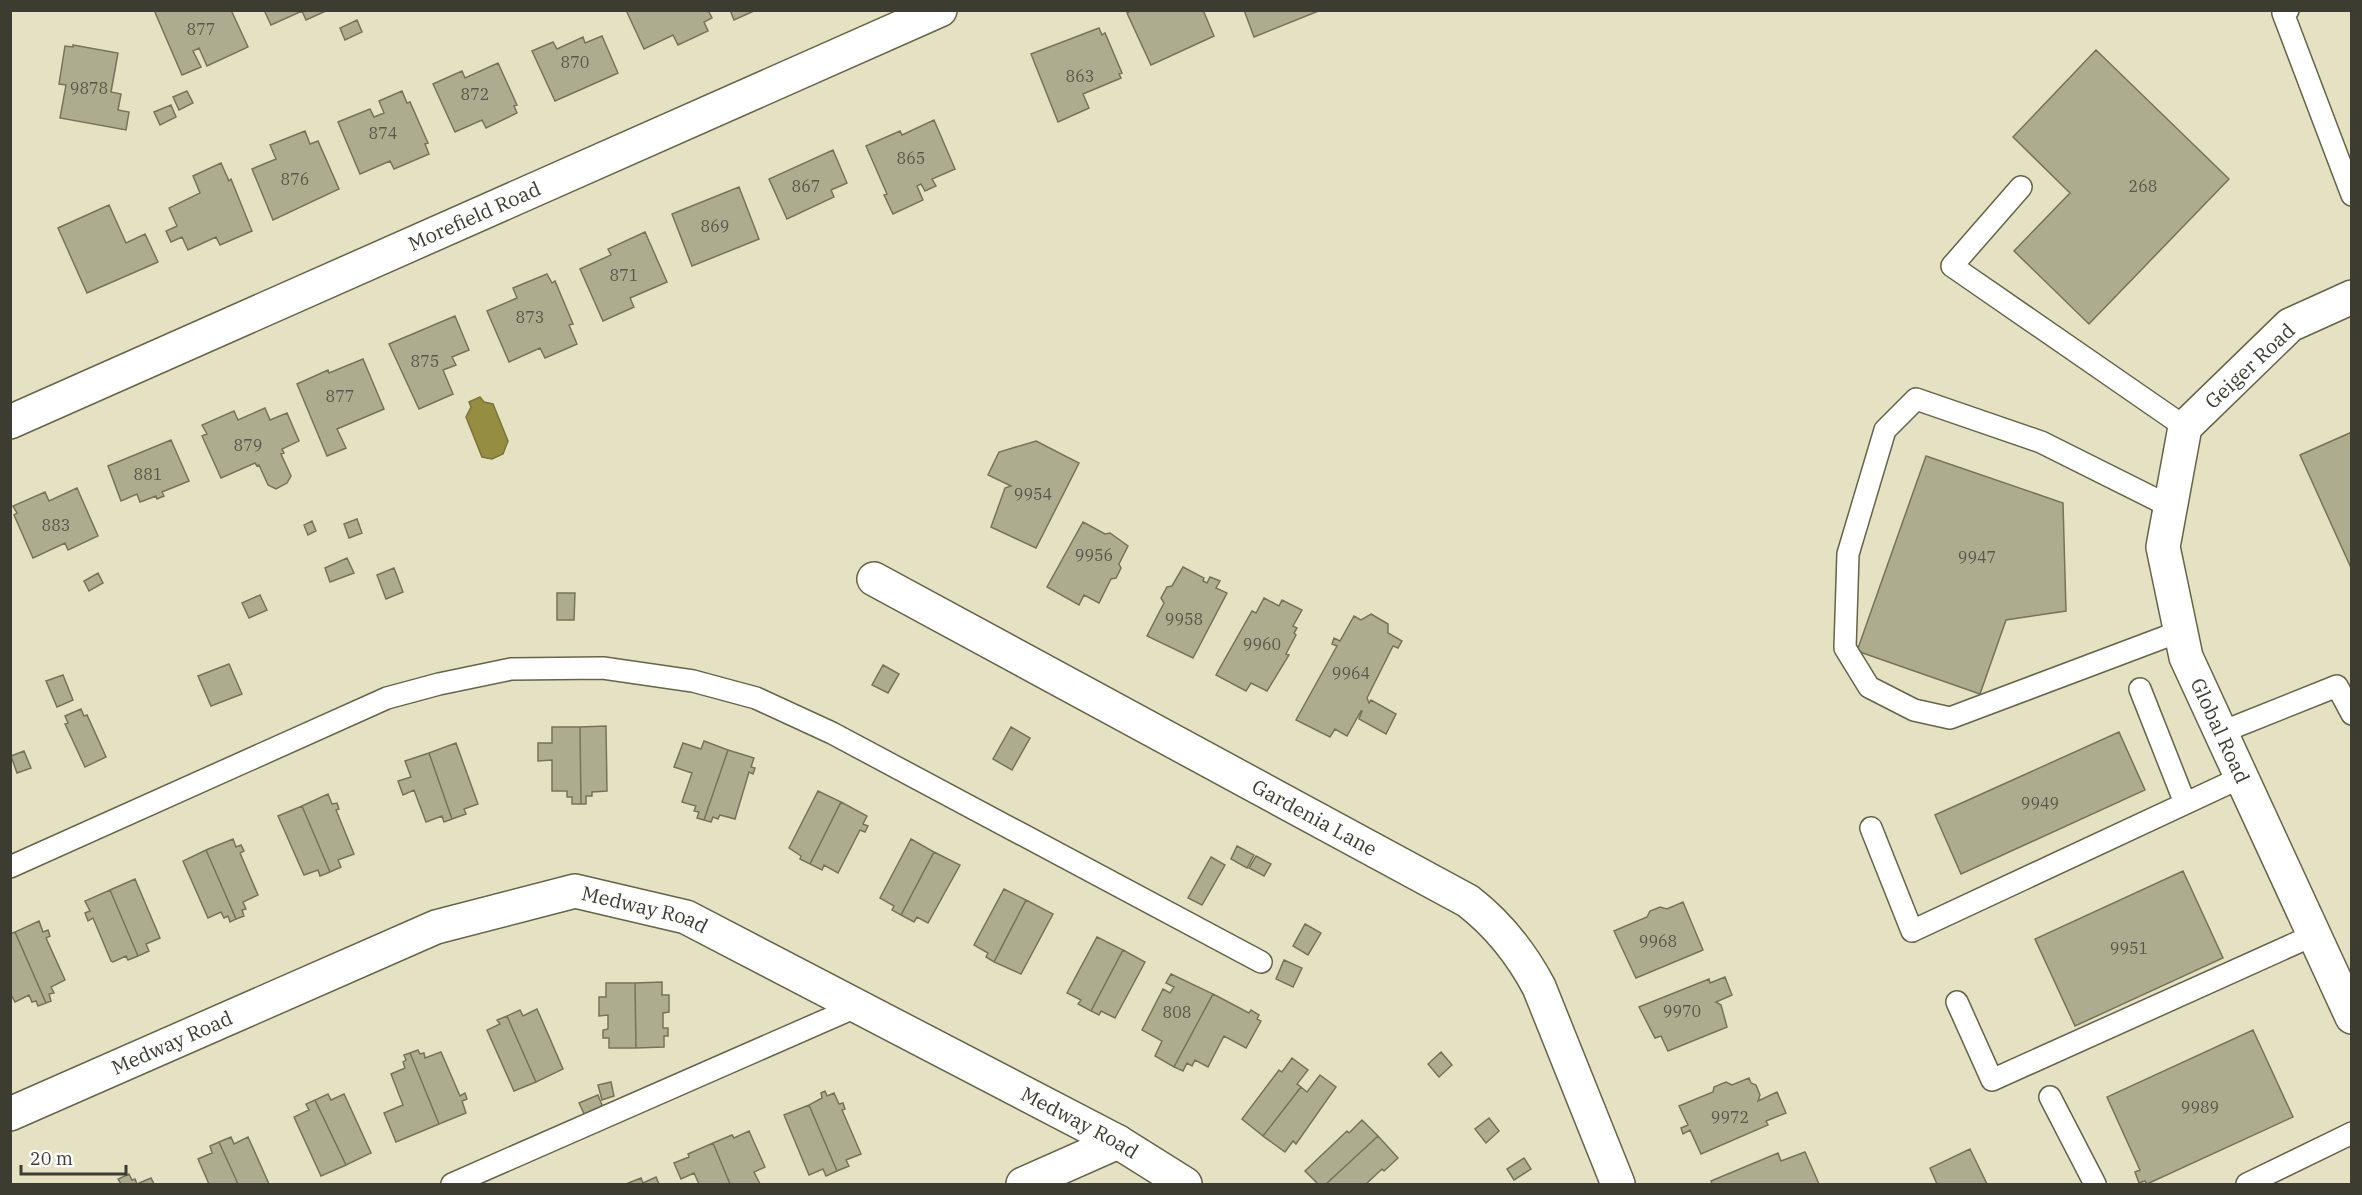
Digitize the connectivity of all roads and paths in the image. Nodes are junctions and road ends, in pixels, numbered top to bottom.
1 (940, 10) edge
2 (2288, 10) edge
3 (897, 19) edge
4 (2021, 187) dead end
5 (2352, 195) edge
6 (2352, 297) edge
7 (10, 422) edge
8 (2185, 427) junction
9 (2171, 507) junction
10 (874, 579) dead end
11 (2181, 631) junction
12 (2140, 689) dead end
13 (2352, 714) edge
14 (2222, 732) junction
15 (2242, 777) junction
16 (2185, 803) junction
17 (1871, 828) dead end
18 (10, 867) edge
19 (2314, 935) junction
20 (1261, 962) dead end
21 (1957, 1002) dead end
22 (858, 1006) junction
23 (2352, 1017) edge
24 (2050, 1097) dead end
25 (10, 1114) edge
26 (2352, 1133) edge
27 (1118, 1142) junction
28 (452, 1185) edge
29 (1023, 1185) edge
30 (1185, 1185) edge
31 (1618, 1185) edge
32 (2095, 1185) edge
33 (2247, 1185) edge

1 - 3 street, Morefield Road
2 - 5 lane
3 - 7 street, Morefield Road
4 - 8 lane
6 - 8 street, Geiger Road
8 - 9 street, Global Road
9 - 11 street, Global Road
9 - 11 lane
10 - 31 street, Gardenia Lane
11 - 14 street, Global Road
12 - 16 lane
13 - 14 lane
14 - 15 street, Global Road
15 - 16 lane
15 - 19 street, Global Road
16 - 17 lane
18 - 20 lane
19 - 21 lane
19 - 23 street, Global Road
22 - 25 street, Medway Road
22 - 27 street, Medway Road
22 - 28 lane
24 - 32 lane
26 - 33 lane
27 - 29 street
27 - 30 street, Medway Road

